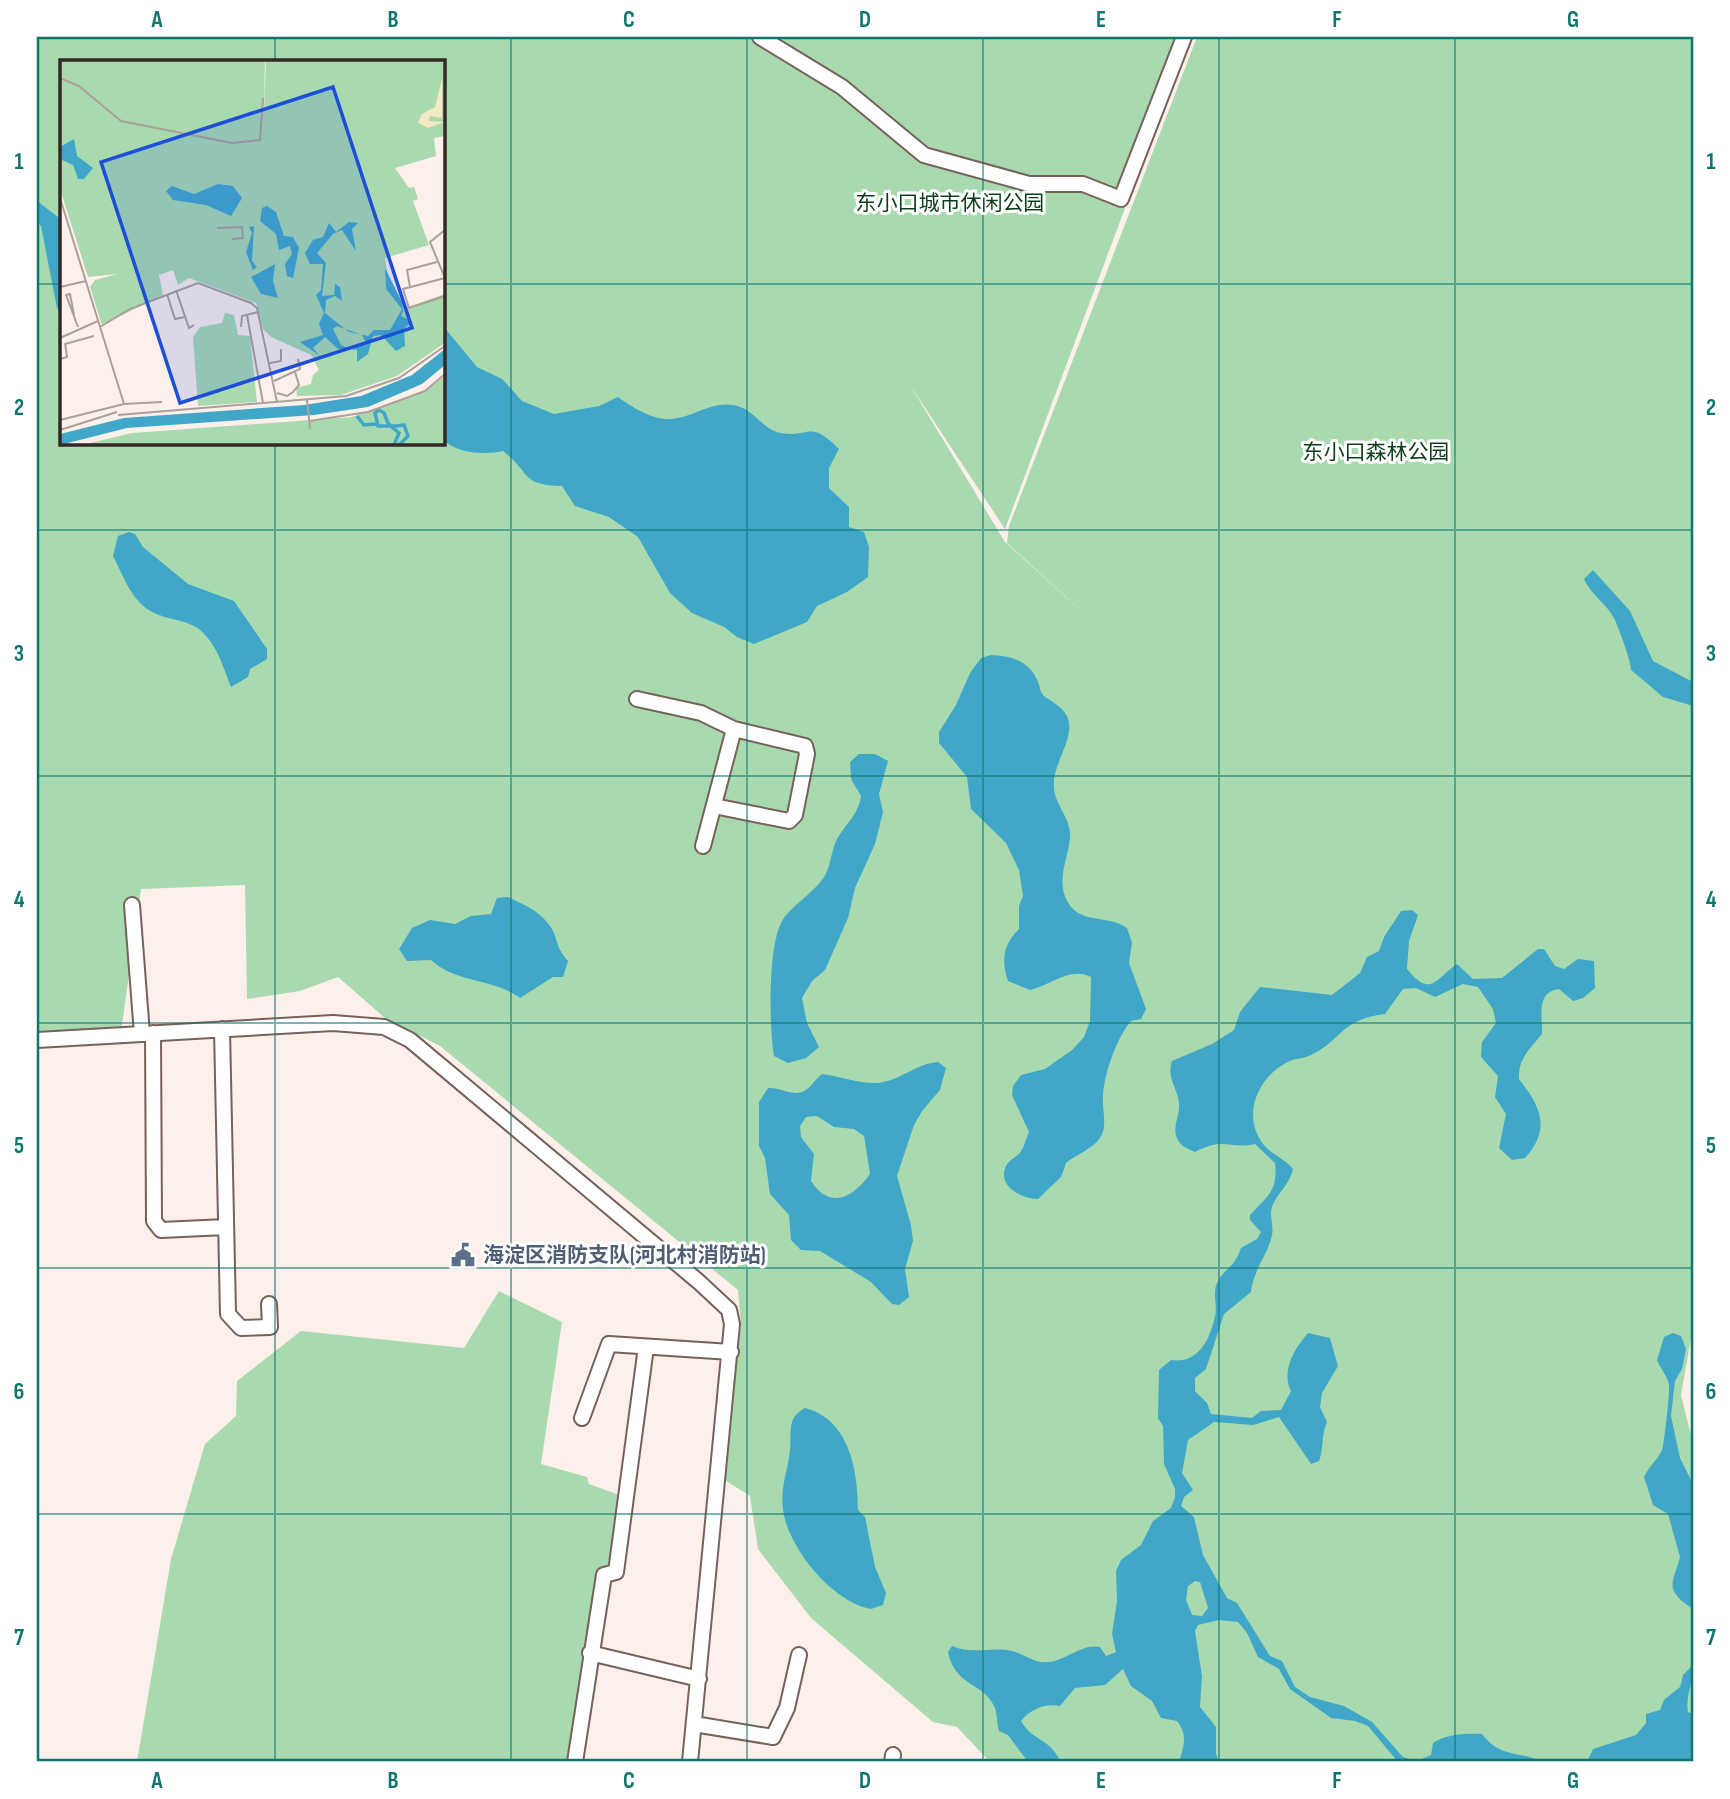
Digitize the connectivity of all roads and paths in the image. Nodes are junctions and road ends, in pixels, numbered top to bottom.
1 (760, 37) edge
2 (1184, 37) edge
3 (637, 699) dead end
4 (734, 729) junction
5 (714, 806) junction
6 (703, 846) dead end
7 (132, 905) dead end
8 (222, 1029) junction
9 (148, 1034) junction
10 (37, 1040) edge
11 (226, 1227) junction
12 (269, 1304) dead end
13 (646, 1346) junction
14 (731, 1352) junction
15 (582, 1418) dead end
16 (590, 1653) junction
17 (799, 1655) dead end
18 (699, 1679) junction
19 (694, 1724) junction
20 (575, 1762) edge
21 (690, 1762) edge

1 - 2 street
3 - 4 street
4 - 5 street
4 - 5 street
5 - 6 street
7 - 9 street
8 - 9 street
8 - 11 street
8 - 14 street
9 - 10 street
9 - 11 street
11 - 12 street
13 - 14 street
13 - 15 street
13 - 16 street
14 - 18 street
16 - 18 street
16 - 20 street
17 - 19 street
18 - 19 street
19 - 21 street

